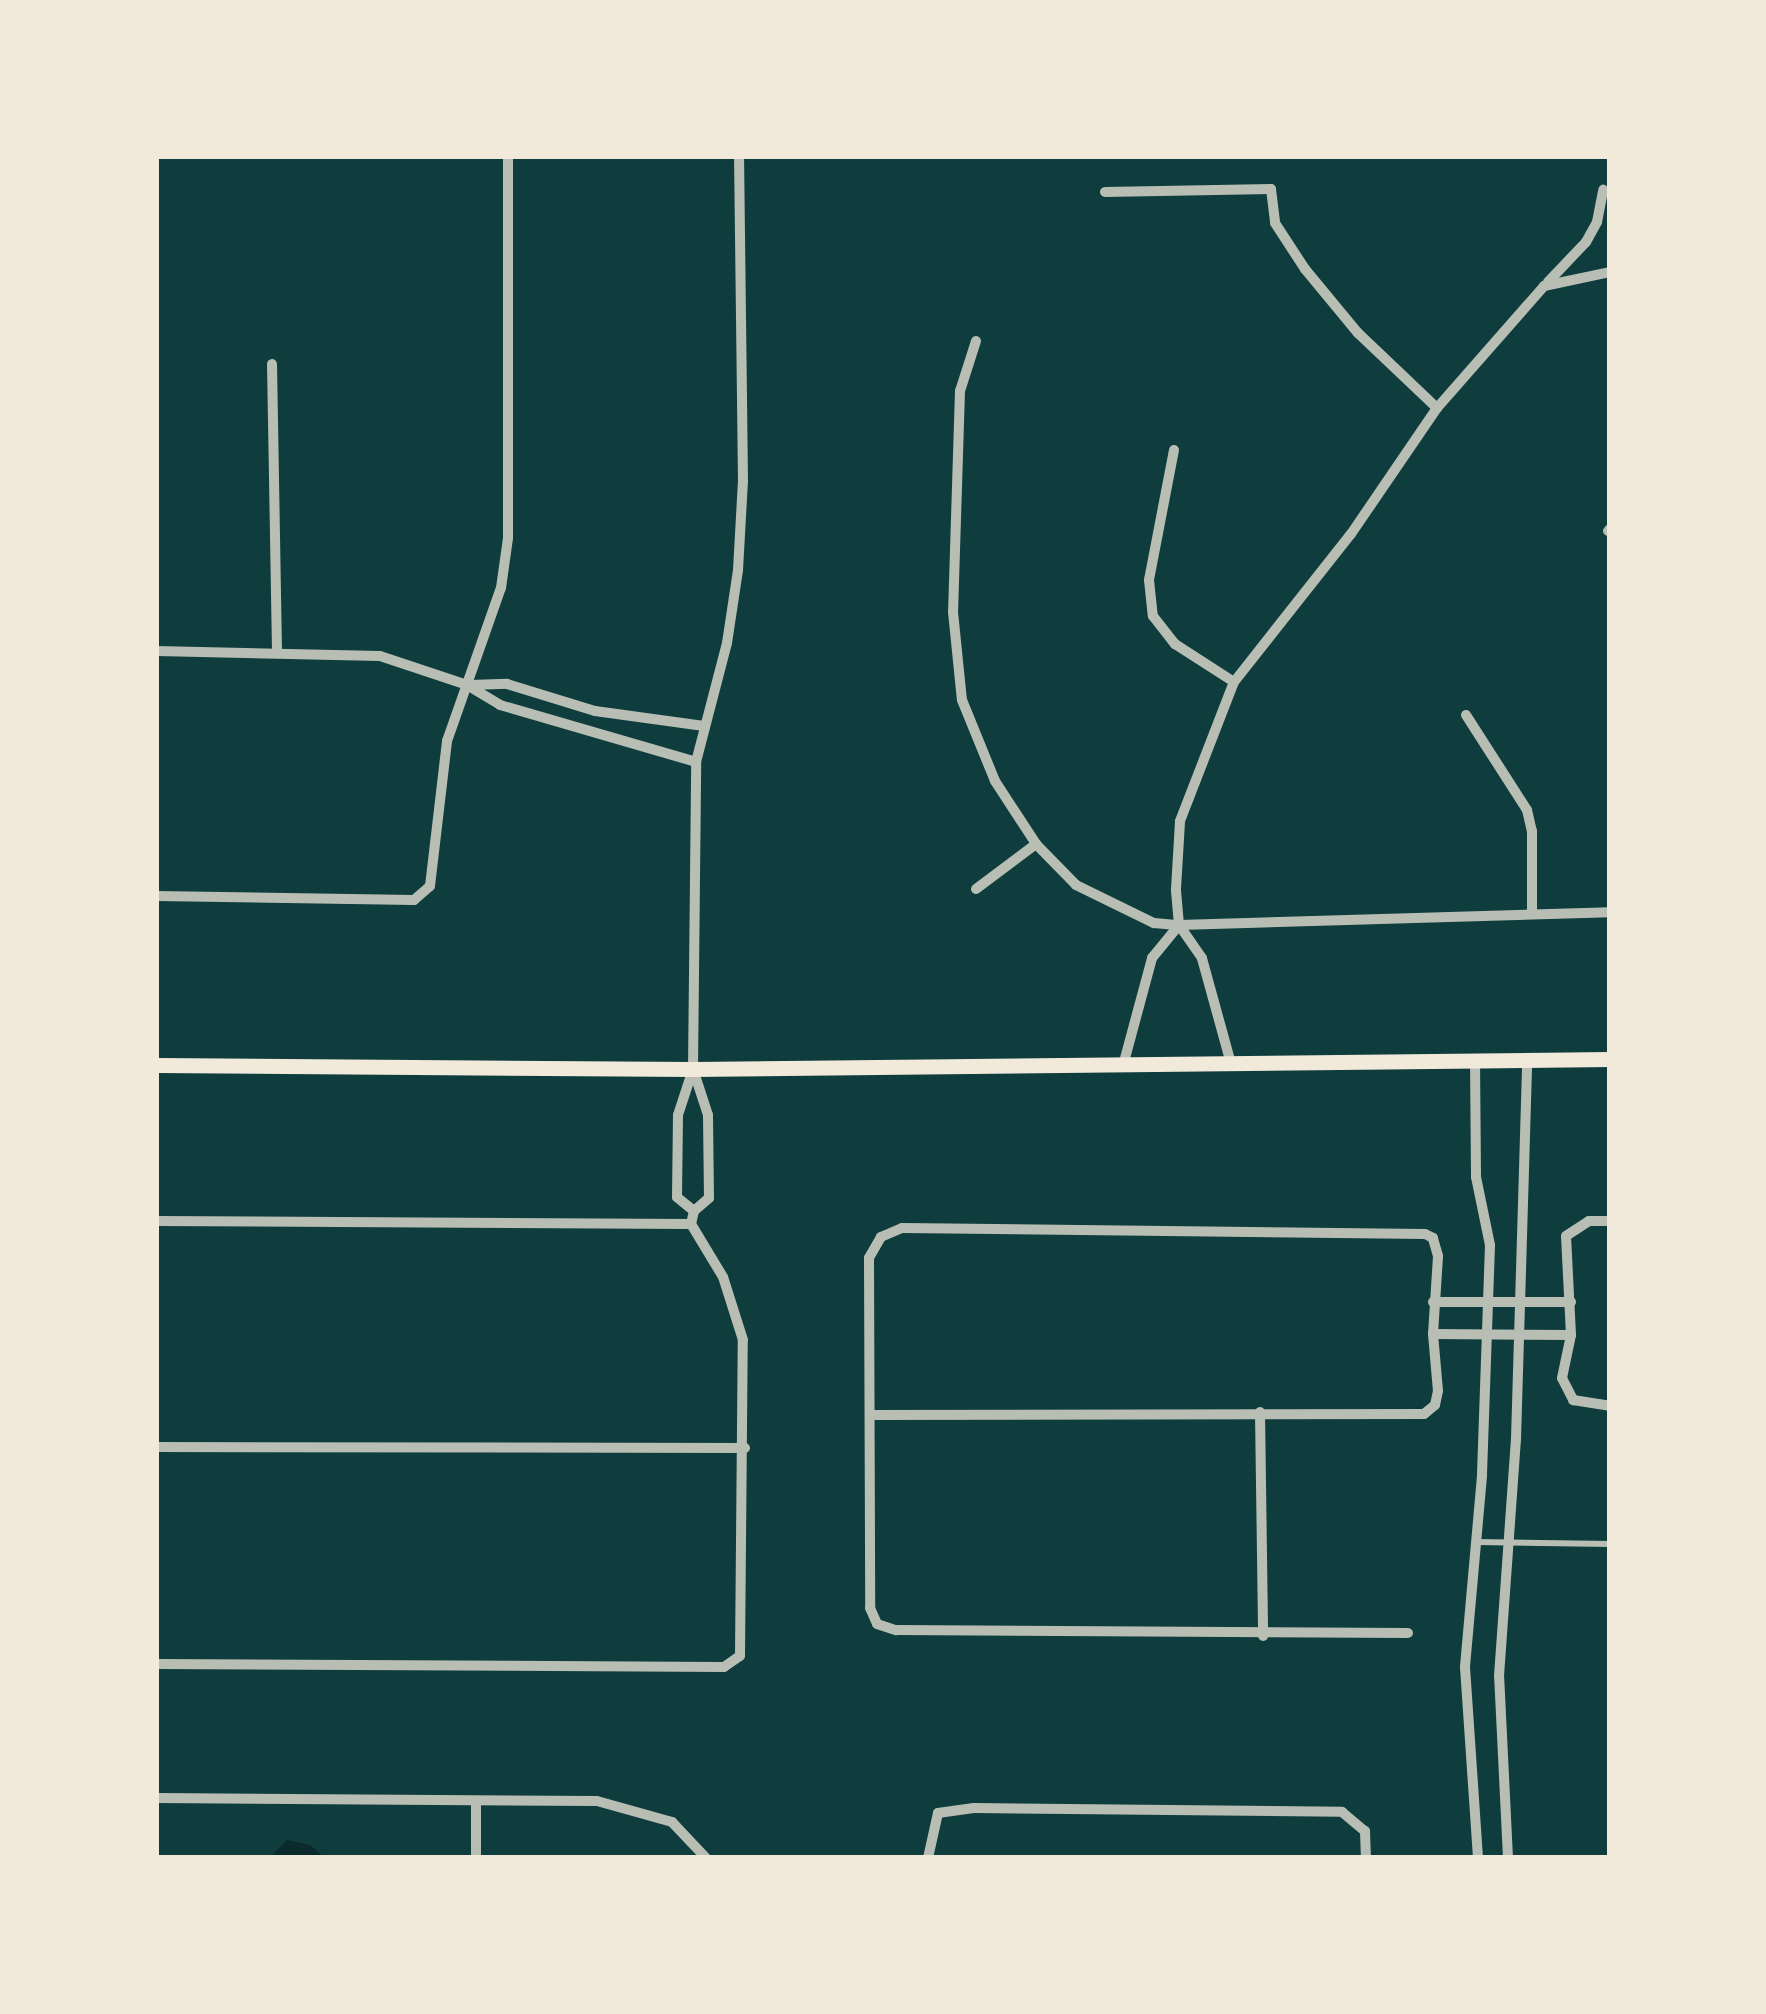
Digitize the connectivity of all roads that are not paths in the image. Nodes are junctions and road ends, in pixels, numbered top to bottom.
1 (508, 156) edge
2 (739, 156) edge
3 (1603, 190) dead end
4 (1105, 192) dead end
5 (1610, 272) edge
6 (1544, 286) junction
7 (976, 341) dead end
8 (272, 364) dead end
9 (1437, 409) junction
10 (1174, 450) dead end
11 (277, 651) junction
12 (156, 652) edge
13 (1234, 682) junction
14 (466, 685) junction
15 (616, 714) junction
16 (1466, 715) dead end
17 (704, 726) junction
18 (610, 739) junction
19 (696, 762) junction
20 (1036, 844) junction
21 (976, 889) dead end
22 (156, 896) edge
23 (1610, 912) edge
24 (1532, 913) junction
25 (1179, 925) junction
26 (1610, 1059) edge
27 (1230, 1060) junction
28 (1475, 1060) junction
29 (1527, 1060) junction
30 (1124, 1062) junction
31 (156, 1065) edge
32 (693, 1069) junction
33 (692, 1217) junction
34 (156, 1221) edge
35 (1610, 1221) edge
36 (1490, 1244) junction
37 (1520, 1244) junction
38 (1433, 1302) junction
39 (1571, 1302) junction
40 (1489, 1303) junction
41 (1516, 1304) junction
42 (1432, 1334) junction
43 (1488, 1334) junction
44 (1516, 1334) junction
45 (1571, 1335) junction
46 (1610, 1406) edge
47 (1260, 1412) junction
48 (870, 1415) junction
49 (156, 1447) edge
50 (745, 1448) junction
51 (1475, 1542) junction
52 (1508, 1544) junction
53 (1610, 1544) edge
54 (1408, 1633) dead end
55 (1263, 1636) junction
56 (156, 1664) edge
57 (156, 1798) edge
58 (476, 1802) junction
59 (476, 1858) edge
60 (706, 1858) edge
61 (928, 1858) edge
62 (1366, 1858) edge
63 (1478, 1858) edge
64 (1508, 1858) edge

1 - 14 street
2 - 17 street
3 - 6 street
4 - 9 street
5 - 6 street
6 - 9 street
7 - 20 street
8 - 11 street
9 - 13 street
10 - 13 street
11 - 12 street
11 - 14 street
13 - 25 street
14 - 15 street
14 - 18 street
14 - 22 street
15 - 17 street
15 - 18 street
16 - 24 street
17 - 19 street
18 - 19 street
19 - 32 street
20 - 21 street
20 - 25 street
23 - 24 street
24 - 25 street
25 - 27 street
25 - 30 street
26 - 29 main road
27 - 28 main road
27 - 30 main road
28 - 29 main road
28 - 36 street
29 - 37 street
30 - 32 main road
31 - 32 main road
32 - 33 street
32 - 33 street
33 - 34 street
33 - 50 street
35 - 39 street
36 - 37 street
36 - 40 street
37 - 41 street
38 - 40 street
38 - 42 street
38 - 48 street
39 - 41 street
39 - 45 street
40 - 41 street
40 - 43 street
41 - 44 street
42 - 43 street
42 - 47 street
43 - 44 street
43 - 51 street
44 - 45 street
44 - 52 street
45 - 46 street
47 - 48 street
47 - 55 street
48 - 55 street
49 - 50 street
50 - 56 street
51 - 52 lane
51 - 63 street
52 - 53 lane
52 - 64 street
54 - 55 street
57 - 58 street
58 - 59 street
58 - 60 street
61 - 62 street

